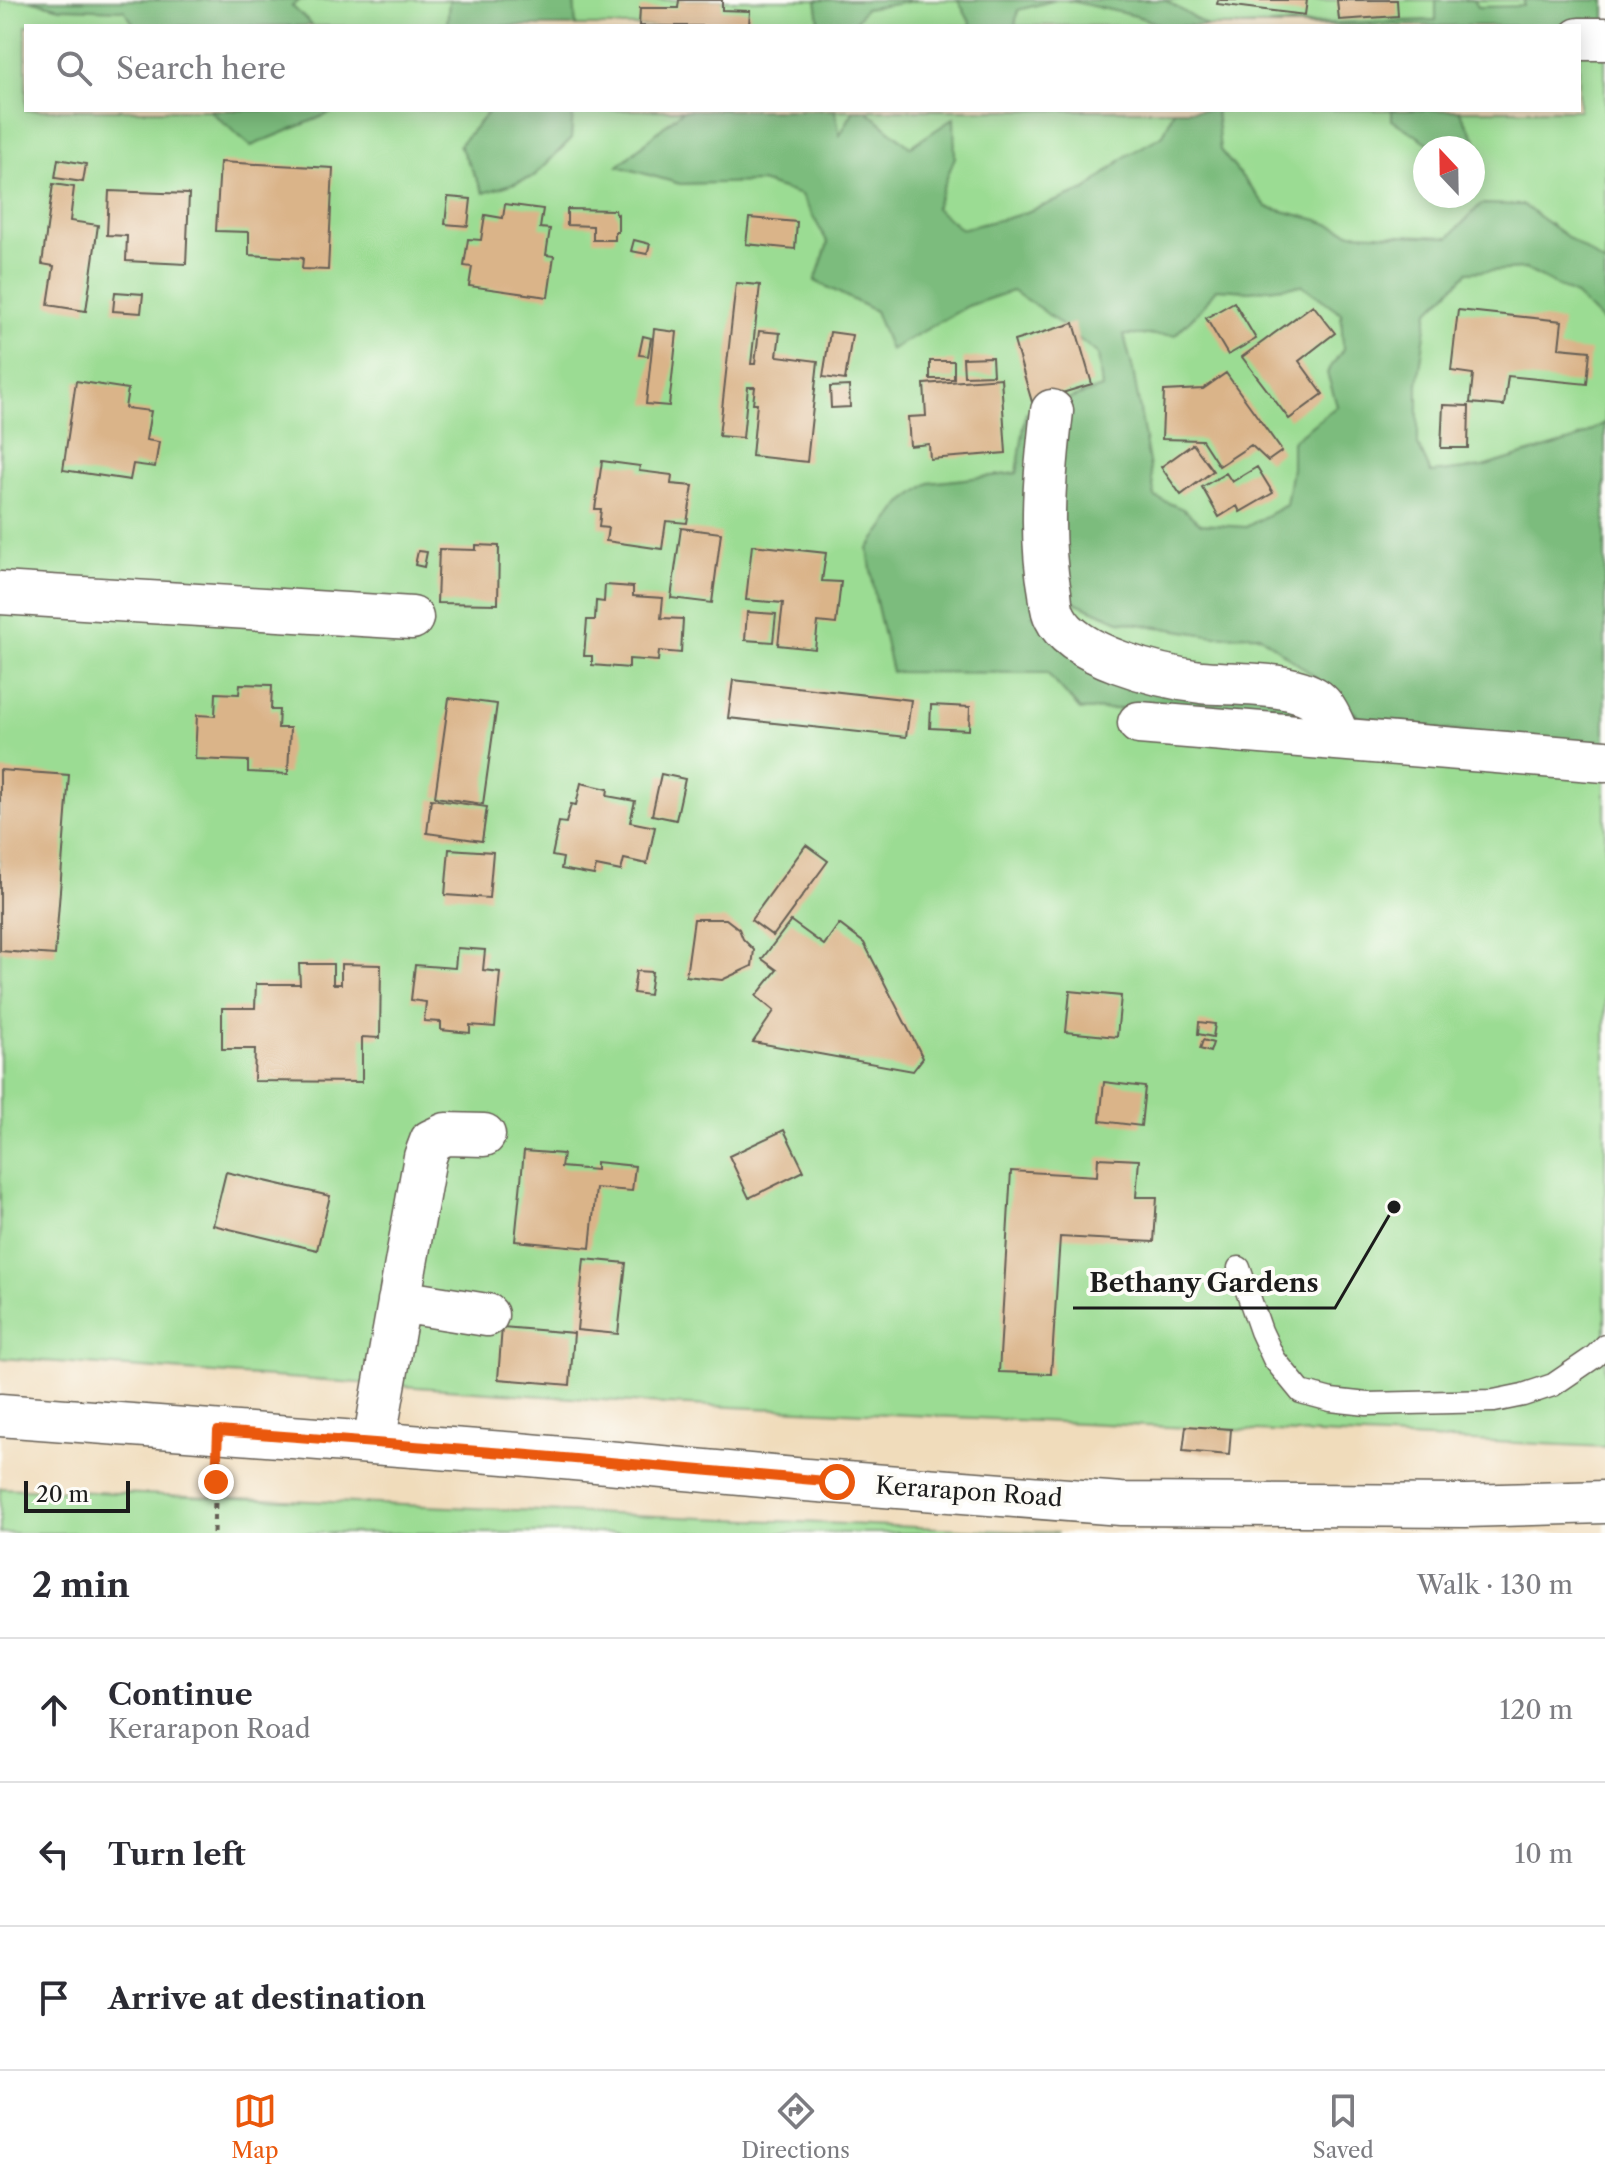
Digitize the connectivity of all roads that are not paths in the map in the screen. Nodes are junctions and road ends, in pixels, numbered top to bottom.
1 (1581, 39) edge
2 (1605, 39) edge
3 (1052, 411) dead end
4 (0, 593) edge
5 (412, 618) dead end
6 (1139, 723) dead end
7 (1340, 739) junction
8 (1605, 761) edge
9 (484, 1135) dead end
10 (1239, 1268) dead end
11 (399, 1301) junction
12 (487, 1315) dead end
13 (1605, 1346) edge
14 (0, 1415) edge
15 (374, 1443) junction
16 (1605, 1502) edge

1 - 2 street
3 - 7 street
4 - 5 street
6 - 7 street
7 - 8 street
9 - 11 street
10 - 13 lane
11 - 12 street
11 - 15 street
14 - 15 street, Kerarapon Road
15 - 16 street, Kerarapon Road

